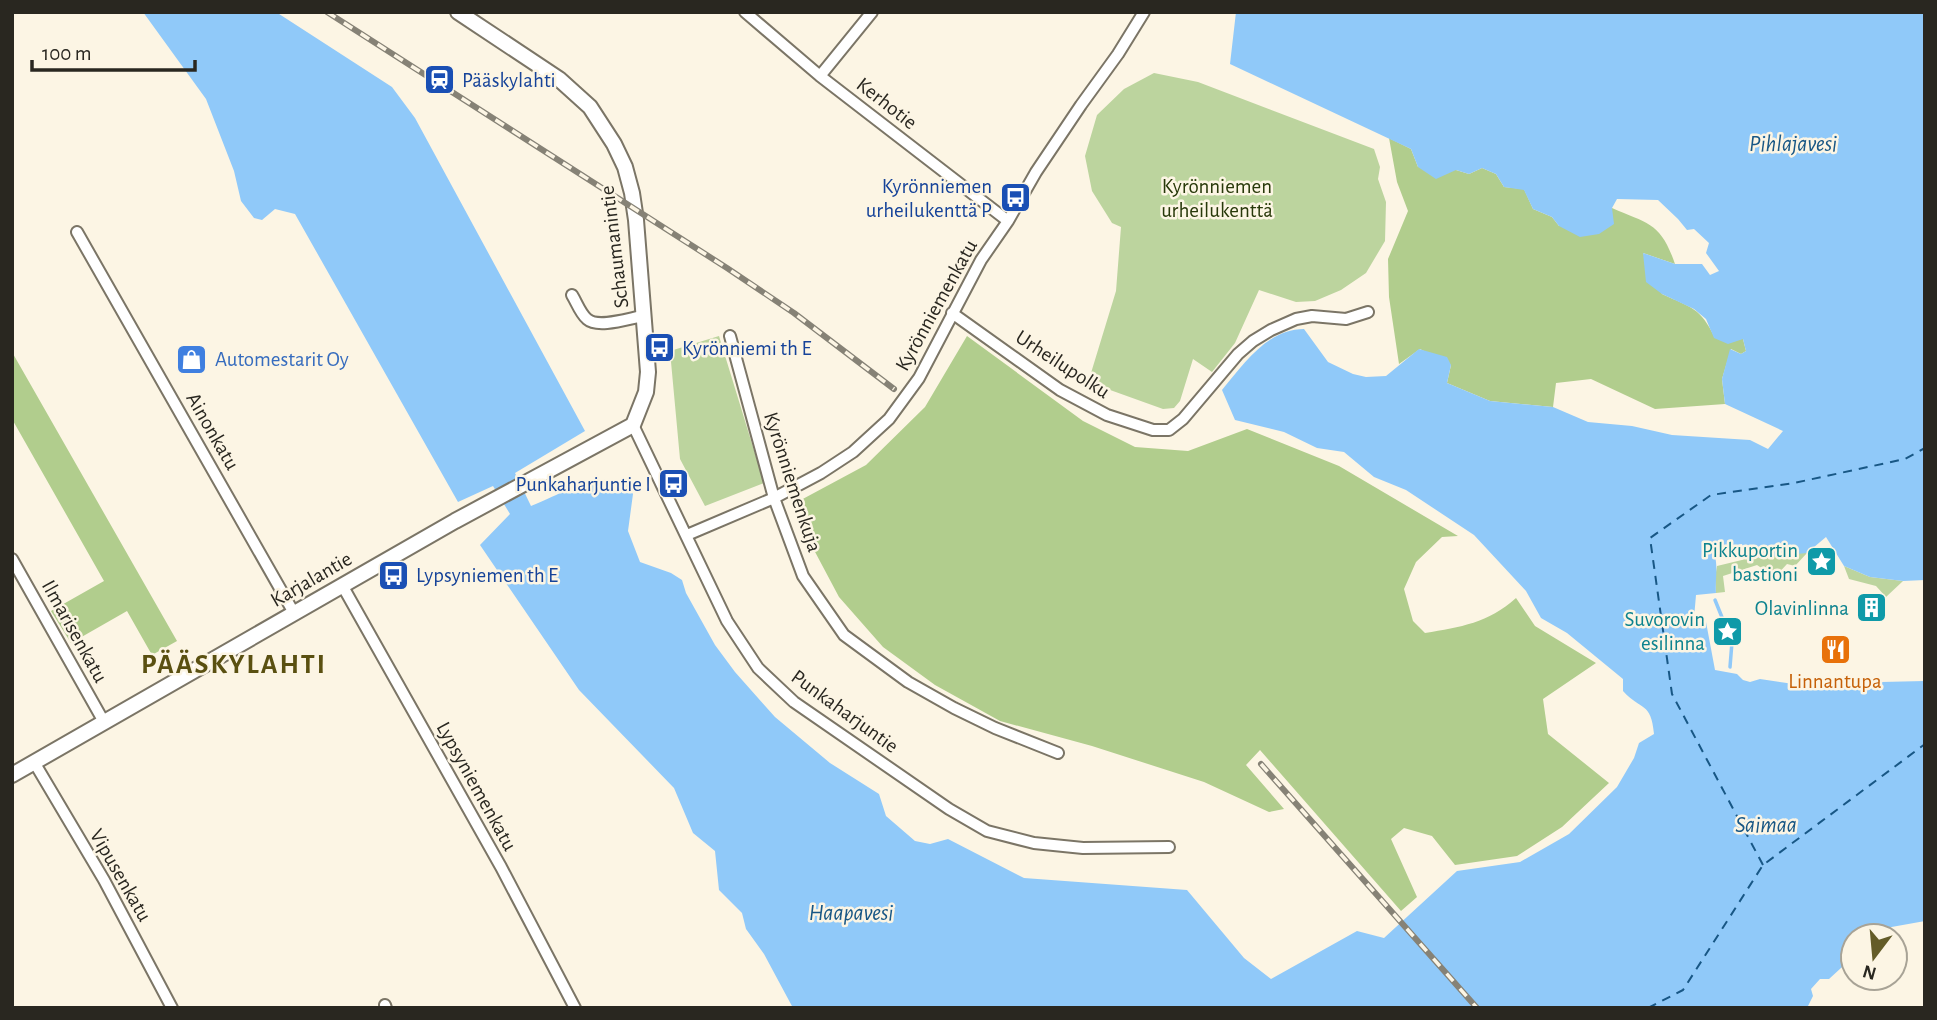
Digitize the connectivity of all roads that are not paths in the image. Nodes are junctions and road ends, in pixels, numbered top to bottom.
1 (458, 12) edge
2 (745, 12) edge
3 (872, 12) edge
4 (1144, 12) edge
5 (820, 76) junction
6 (1008, 221) junction
7 (77, 232) dead end
8 (572, 295) dead end
9 (952, 313) junction
10 (1368, 313) dead end
11 (643, 316) junction
12 (730, 336) dead end
13 (633, 425) junction
14 (774, 498) junction
15 (687, 536) junction
16 (12, 559) edge
17 (342, 585) junction
18 (294, 613) junction
19 (104, 722) junction
20 (1058, 753) dead end
21 (34, 762) junction
22 (12, 775) edge
23 (1169, 847) dead end
24 (172, 1008) edge
25 (576, 1008) edge

1 - 11 street, Schaumanintie
2 - 5 street, Kerhotie
3 - 5 street
4 - 6 street, Kyrönniemenkatu
5 - 6 street, Kerhotie
6 - 9 street, Kyrönniemenkatu
7 - 18 street, Ainonkatu
8 - 11 street
9 - 10 street, Urheilupolku
9 - 14 street, Kyrönniemenkatu
11 - 13 street, Schaumanintie
12 - 14 street, Kyrönniemenkuja
13 - 15 street, Punkaharjuntie
13 - 17 street, Karjalantie
14 - 15 street, Kyrönniemenkatu
14 - 20 street, Kyrönniemenkuja
15 - 23 street, Punkaharjuntie
16 - 19 street, Ilmarisenkatu
17 - 18 street, Karjalantie
17 - 25 street, Lypsyniemenkatu
18 - 19 street, Karjalantie
19 - 21 street, Karjalantie
21 - 22 street, Karjalantie
21 - 24 street, Vipusenkatu

